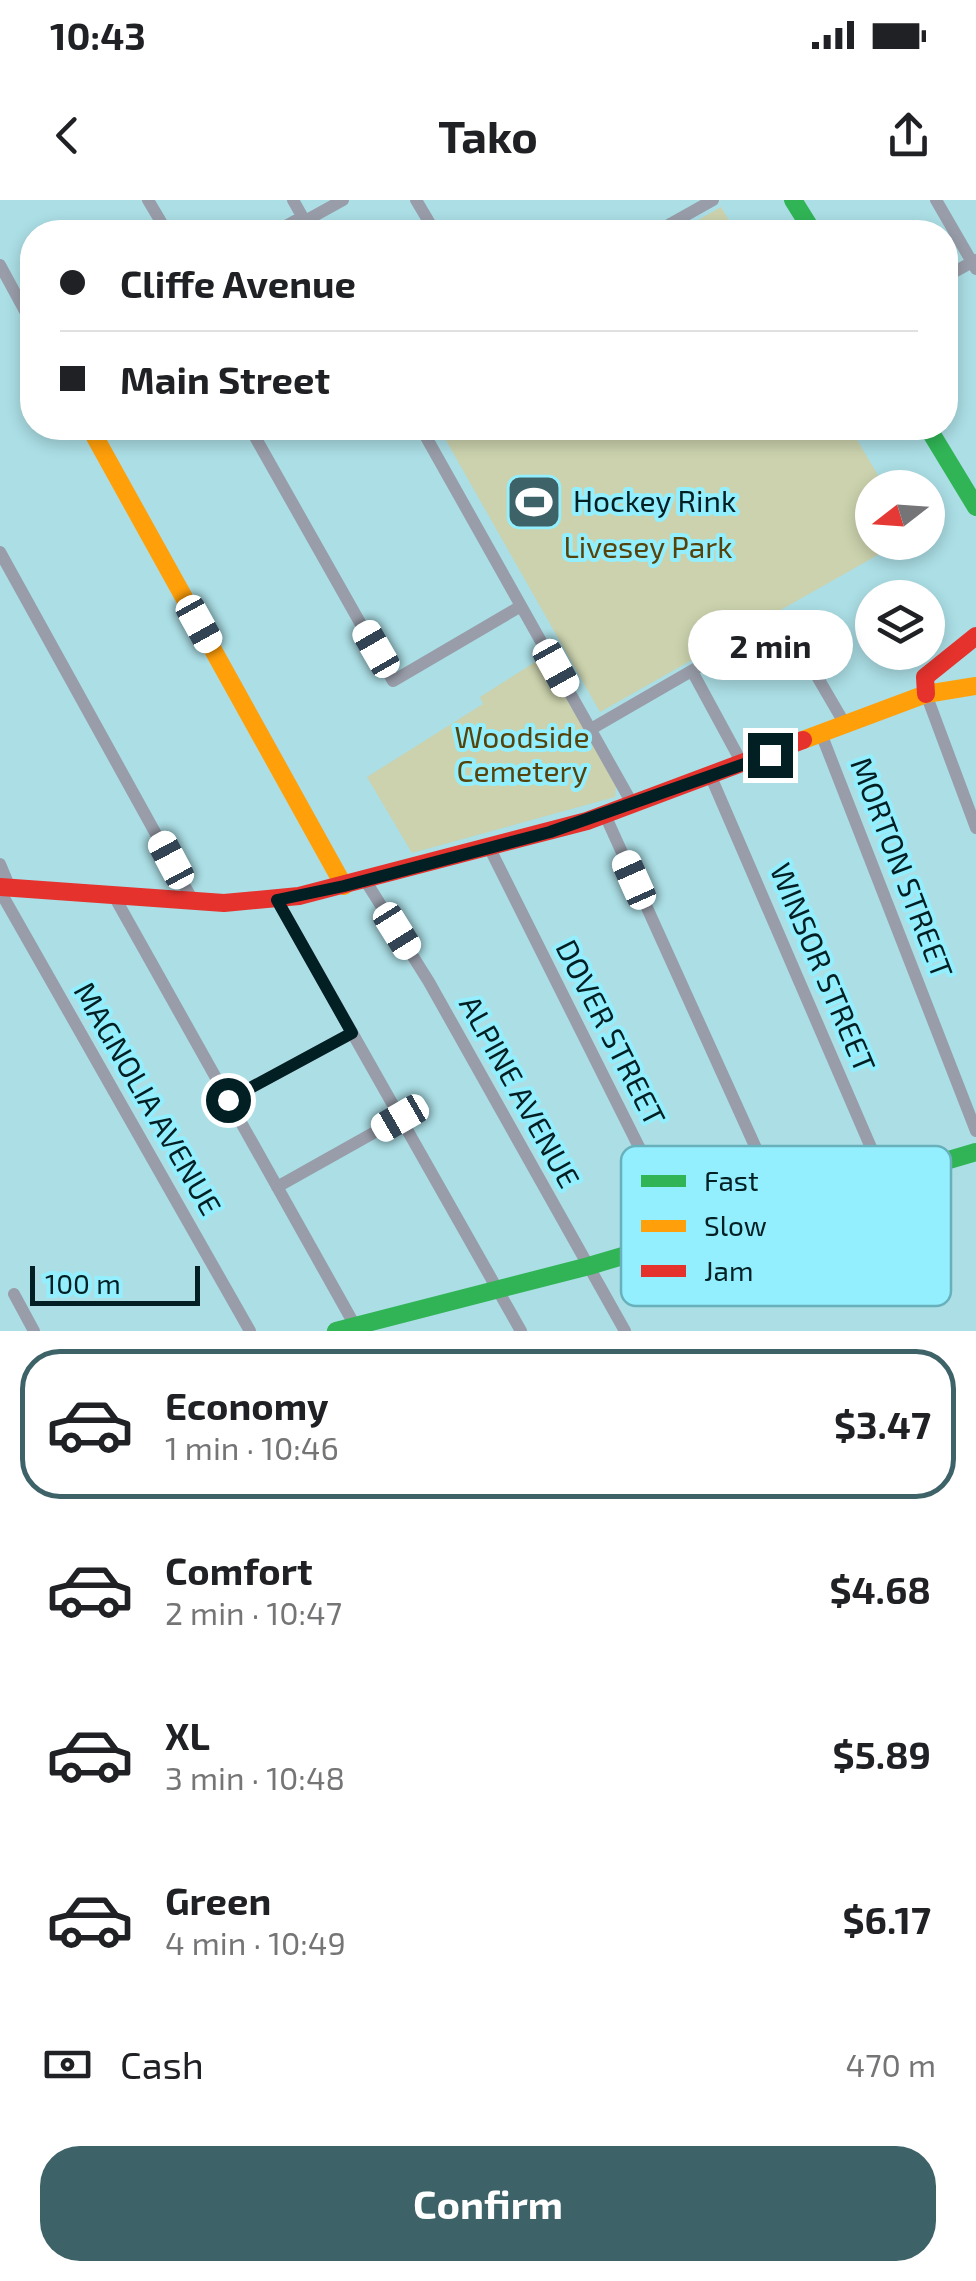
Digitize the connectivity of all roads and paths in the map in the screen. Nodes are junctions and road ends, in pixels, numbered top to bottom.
1 (343, 200) edge
2 (713, 200) edge
3 (312, 220) edge
4 (677, 220) edge
5 (958, 236) edge
6 (975, 264) edge
7 (0, 265) edge
8 (20, 302) edge
9 (97, 440) edge
10 (257, 440) edge
11 (428, 440) edge
12 (935, 440) edge
13 (976, 507) edge
14 (0, 552) edge
15 (521, 606) junction
16 (976, 636) edge
17 (692, 671) junction
18 (976, 686) edge
19 (926, 694) junction
20 (846, 726) junction
21 (591, 729) junction
22 (822, 736) junction
23 (743, 765) junction
24 (711, 776) junction
25 (634, 805) junction
26 (605, 815) junction
27 (976, 828) edge
28 (490, 848) junction
29 (0, 864) edge
30 (365, 880) junction
31 (344, 886) junction
32 (3, 888) edge
33 (114, 896) junction
34 (277, 900) junction
35 (192, 901) junction
36 (352, 1033) junction
37 (228, 1100) junction
38 (400, 1118) junction
39 (976, 1132) edge
40 (639, 1146) edge
41 (755, 1146) edge
42 (870, 1146) edge
43 (976, 1152) edge
44 (951, 1160) edge
45 (277, 1187) junction
46 (621, 1257) edge
47 (589, 1266) junction
48 (498, 1291) junction
49 (14, 1294) dead end
50 (357, 1329) edge
51 (34, 1331) edge
52 (250, 1331) edge
53 (336, 1331) edge
54 (521, 1331) edge
55 (625, 1331) edge

1 - 3 street
2 - 4 street
5 - 6 street
7 - 8 street
9 - 31 main road
10 - 15 street
11 - 15 street
12 - 13 main road
14 - 35 street
15 - 21 street
16 - 19 main road
17 - 20 street, MORTON STREET
17 - 21 street
17 - 23 street
18 - 19 main road
19 - 20 main road
19 - 27 street
20 - 22 main road
21 - 25 street
22 - 23 main road
22 - 39 street, MORTON STREET
23 - 24 main road
24 - 25 main road
24 - 42 street, WINSOR STREET
25 - 26 main road
26 - 28 main road
26 - 41 street
28 - 30 main road
28 - 40 street, DOVER STREET
29 - 32 street, MAGNOLIA AVENUE
30 - 31 main road
30 - 47 street, ALPINE AVENUE
31 - 34 main road
32 - 33 main road
32 - 52 street, MAGNOLIA AVENUE
33 - 35 main road
33 - 37 street
34 - 35 main road
34 - 36 street
36 - 37 street
36 - 38 street
37 - 45 street
38 - 45 street
38 - 48 street
43 - 44 main road
45 - 50 street
46 - 47 main road
47 - 48 main road
47 - 55 street, ALPINE AVENUE
48 - 50 main road
48 - 54 street
49 - 51 street
50 - 53 main road

